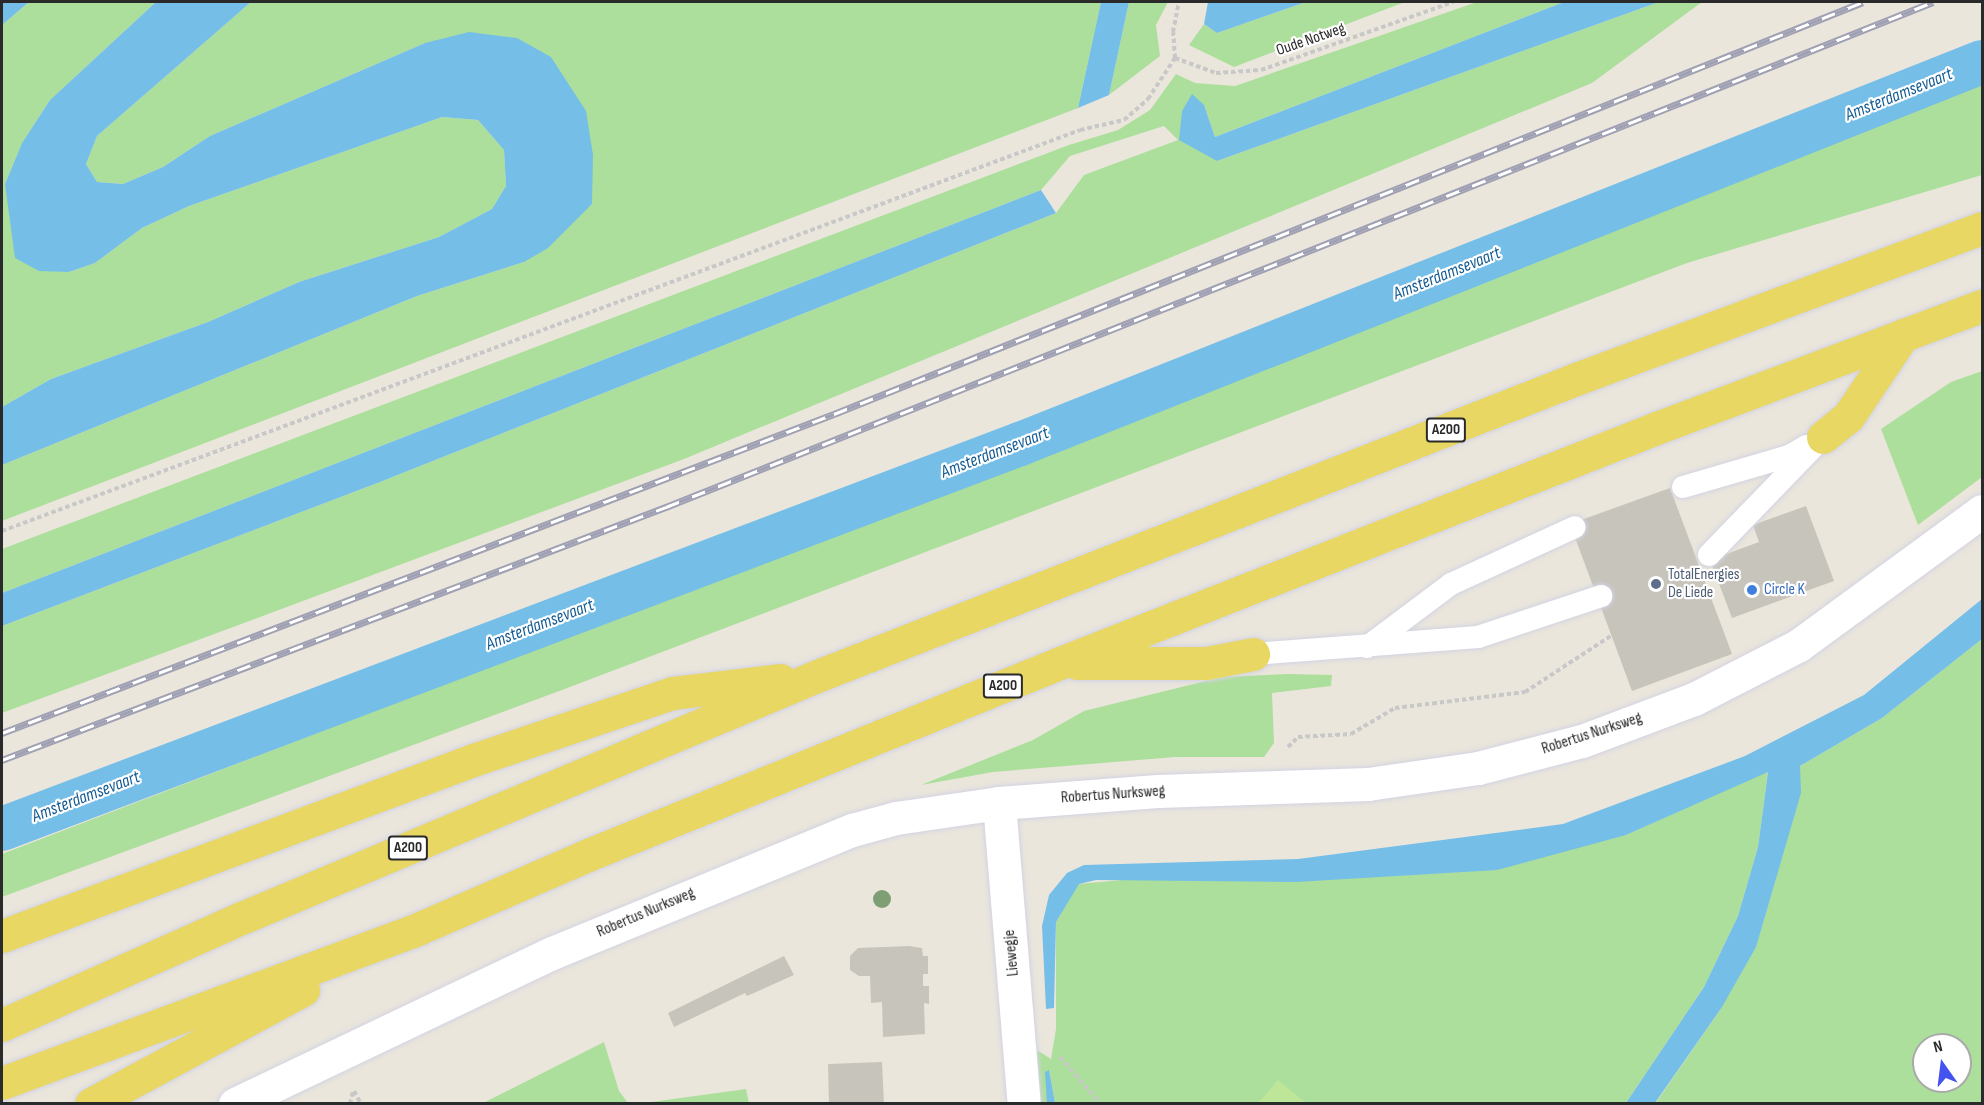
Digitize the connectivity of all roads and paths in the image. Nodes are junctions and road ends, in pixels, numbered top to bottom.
1 (1179, 2) edge
2 (1453, 2) edge
3 (1175, 58) junction
4 (1983, 228) edge
5 (1983, 306) edge
6 (1903, 335) junction
7 (1823, 436) junction
8 (1683, 487) dead end
9 (1983, 511) edge
10 (1575, 527) dead end
11 (2, 531) edge
12 (1709, 555) dead end
13 (1601, 596) dead end
14 (1612, 635) dead end
15 (1367, 647) junction
16 (1253, 654) joint
17 (1060, 663) junction
18 (817, 676) junction
19 (1284, 787) junction
20 (999, 803) junction
21 (414, 931) junction
22 (2, 936) edge
23 (2, 1025) edge
24 (1067, 1062) dead end
25 (2, 1083) edge
26 (90, 1104) edge
27 (235, 1104) edge
28 (350, 1104) edge
29 (361, 1104) edge
30 (1024, 1104) edge
31 (1101, 1104) edge

1 - 3 path
2 - 3 path, Oude Notweg
3 - 11 path
4 - 18 main road, A200
5 - 6 main road, A200
6 - 7 main road
6 - 17 main road, A200
7 - 8 lane
7 - 12 lane
9 - 19 main road, Robertus Nurksweg
10 - 15 lane
13 - 15 lane, A200
14 - 19 path
15 - 16 lane, A200
16 - 17 main road, A200
17 - 21 main road, A200
18 - 22 main road, A200
18 - 23 main road, A200
19 - 20 main road, Robertus Nurksweg
20 - 27 main road, Robertus Nurksweg
20 - 30 main road, Liewegje
21 - 25 main road, A200
21 - 26 main road, A200
24 - 31 path
28 - 29 path

